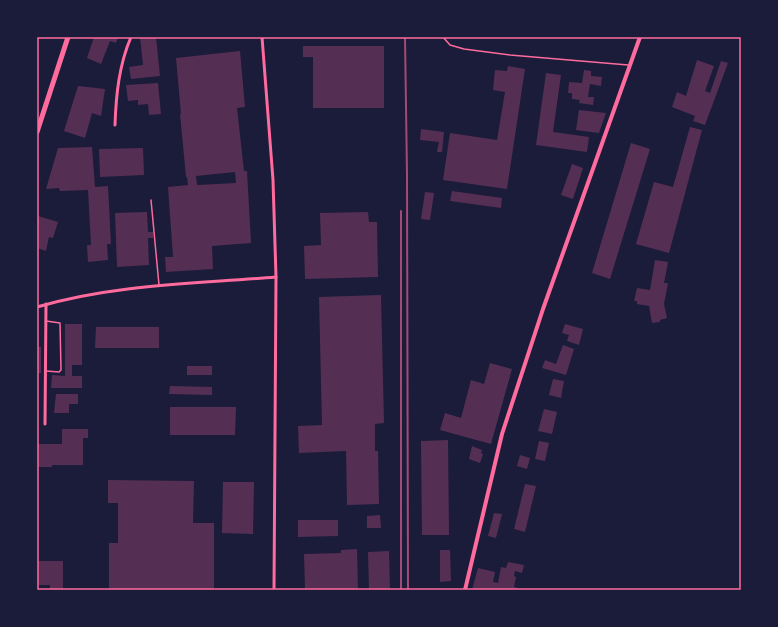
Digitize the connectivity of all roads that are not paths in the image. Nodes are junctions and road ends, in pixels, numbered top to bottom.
1 (68, 37) edge
2 (131, 37) edge
3 (262, 37) edge
4 (443, 37) edge
5 (640, 37) edge
6 (630, 66) junction
7 (114, 125) dead end
8 (37, 132) edge
9 (151, 200) dead end
10 (276, 277) junction
11 (160, 285) junction
12 (46, 304) junction
13 (37, 307) edge
14 (46, 321) junction
15 (46, 371) junction
16 (45, 424) dead end
17 (274, 590) edge
18 (465, 590) edge

1 - 8 highway
2 - 7 street
3 - 10 street
4 - 6 lane
5 - 6 street
6 - 18 street
9 - 11 lane
10 - 11 street
10 - 17 street
11 - 12 street
12 - 13 street
12 - 14 street
14 - 15 street
14 - 15 lane
15 - 16 street

